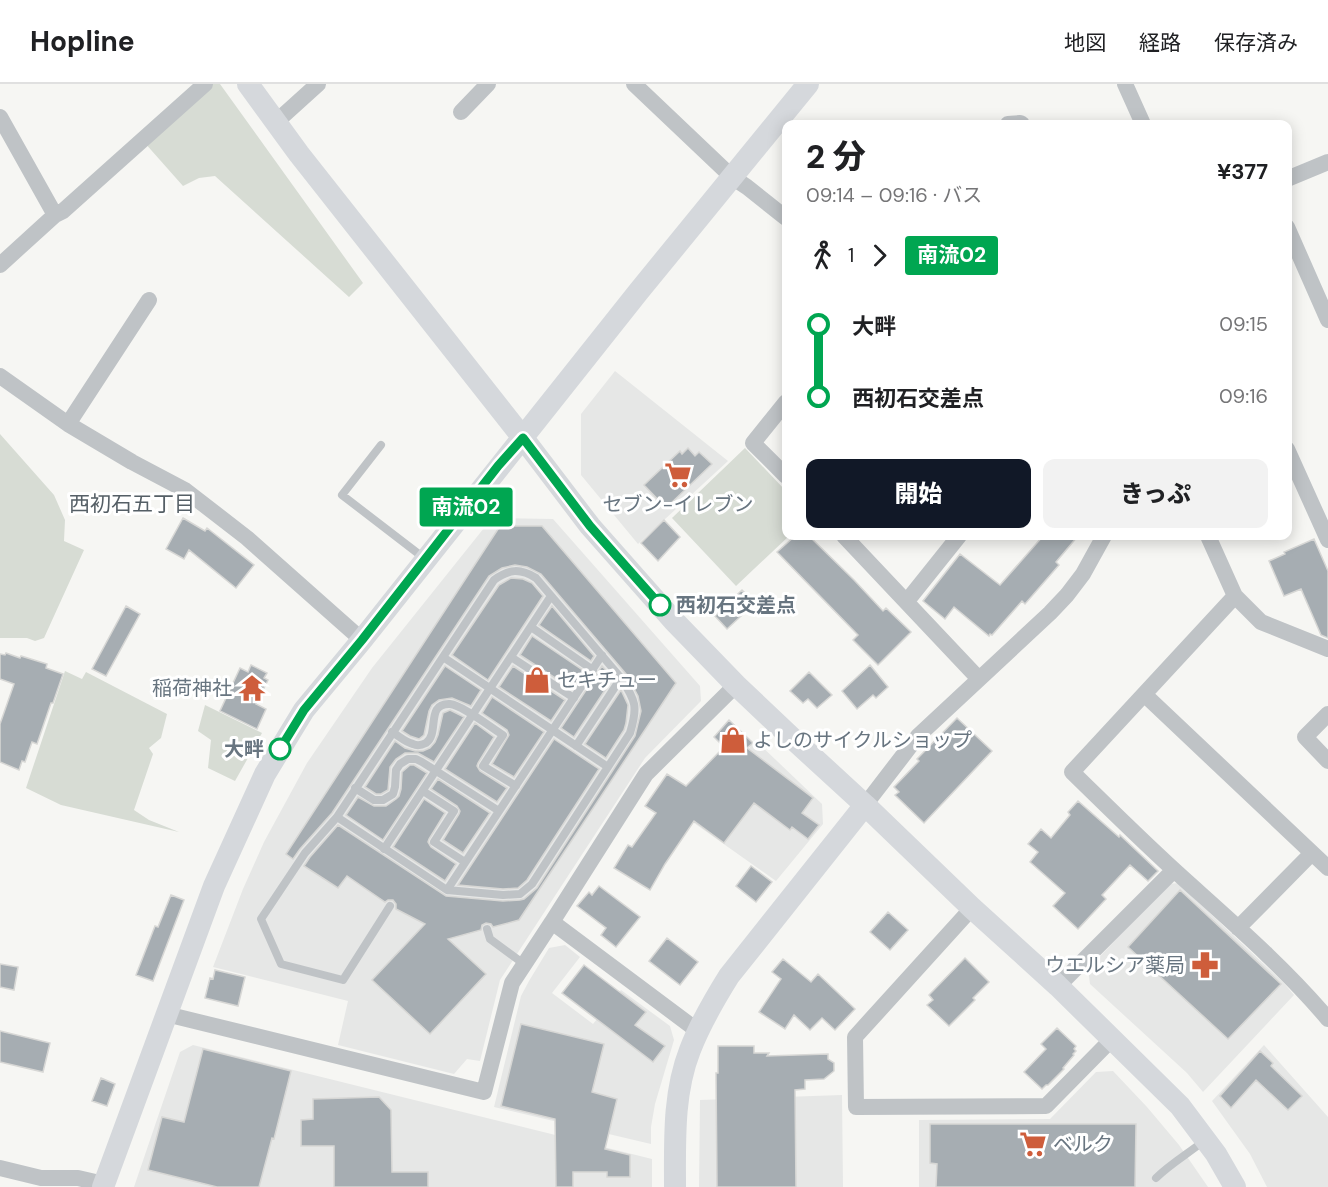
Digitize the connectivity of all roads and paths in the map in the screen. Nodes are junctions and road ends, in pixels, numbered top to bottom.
1 (205, 84) edge
2 (248, 84) edge
3 (318, 84) edge
4 (488, 84) edge
5 (634, 84) edge
6 (808, 84) edge
7 (1125, 84) edge
8 (461, 112) dead end
9 (0, 117) edge
10 (1141, 120) edge
11 (276, 122) junction
12 (1328, 162) edge
13 (732, 177) junction
14 (1292, 177) edge
15 (55, 215) junction
16 (782, 215) edge
17 (1292, 238) edge
18 (0, 265) edge
19 (150, 300) dead end
20 (1328, 320) edge
21 (0, 376) edge
22 (782, 407) edge
23 (68, 424) junction
24 (523, 438) junction
25 (381, 445) dead end
26 (1292, 460) edge
27 (782, 472) edge
28 (848, 540) edge
29 (956, 540) edge
30 (1102, 540) edge
31 (1210, 540) edge
32 (1328, 540) edge
33 (425, 560) junction
34 (551, 596) junction
35 (1235, 596) junction
36 (907, 601) junction
37 (531, 627) junction
38 (362, 640) junction
39 (1328, 649) edge
40 (602, 655) junction
41 (443, 657) junction
42 (511, 657) junction
43 (593, 670) junction
44 (621, 678) junction
45 (979, 679) junction
46 (736, 685) junction
47 (490, 689) junction
48 (1145, 695) junction
49 (574, 698) junction
50 (1328, 714) edge
51 (472, 716) junction
52 (553, 730) junction
53 (392, 732) junction
54 (576, 746) junction
55 (1328, 761) edge
56 (608, 767) junction
57 (436, 771) junction
58 (516, 786) junction
59 (355, 789) junction
60 (423, 791) junction
61 (865, 805) junction
62 (499, 811) junction
63 (336, 817) junction
64 (384, 849) junction
65 (1312, 853) junction
66 (465, 862) junction
67 (1328, 868) edge
68 (1174, 870) junction
69 (447, 890) junction
70 (390, 906) dead end
71 (972, 908) junction
72 (552, 922) junction
73 (1238, 928) junction
74 (487, 929) dead end
75 (525, 964) junction
76 (1058, 986) junction
77 (166, 1014) junction
78 (1328, 1019) edge
79 (698, 1031) junction
80 (1112, 1039) junction
81 (1206, 1140) junction
82 (0, 1168) edge
83 (1156, 1178) dead end
84 (104, 1185) edge
85 (675, 1187) edge
86 (1235, 1187) edge

1 - 15 street
2 - 11 street
3 - 11 street
4 - 8 street
5 - 13 street
6 - 13 street
7 - 10 street
9 - 15 street
11 - 24 street
12 - 14 street
13 - 16 street
13 - 24 street
15 - 18 street
17 - 20 street
19 - 23 street
21 - 23 street
22 - 27 street
23 - 38 street
24 - 33 street
24 - 46 street
25 - 33 lane
26 - 32 street
28 - 36 street
29 - 36 street
30 - 45 street
31 - 35 street
33 - 38 street
34 - 37 lane
34 - 40 lane
34 - 41 lane
35 - 39 street
35 - 48 street
36 - 45 street
37 - 42 lane
37 - 43 lane
38 - 77 street
40 - 43 lane
40 - 44 lane
41 - 47 lane
41 - 53 lane
42 - 47 lane
42 - 49 lane
43 - 49 lane
44 - 54 lane
44 - 56 lane
45 - 61 street
46 - 61 street
46 - 72 street
47 - 51 lane
47 - 52 lane
48 - 65 street
48 - 68 street
49 - 52 lane
50 - 55 street
51 - 53 lane
51 - 57 lane
51 - 58 lane
52 - 54 lane
52 - 58 lane
53 - 59 lane
54 - 56 lane
56 - 69 lane
57 - 59 lane
57 - 60 lane
57 - 62 lane
58 - 62 lane
59 - 63 lane
60 - 64 lane
60 - 66 lane
61 - 71 street
61 - 79 street
62 - 66 lane
63 - 64 lane
63 - 70 lane
64 - 69 lane
65 - 67 street
65 - 73 street
66 - 69 lane
68 - 73 street
68 - 76 street
71 - 76 street
71 - 80 street
72 - 75 street
72 - 79 street
73 - 78 street
74 - 75 lane
75 - 77 street
76 - 80 street
77 - 84 street
79 - 85 street
80 - 81 street
81 - 83 lane
81 - 86 street
82 - 84 street

